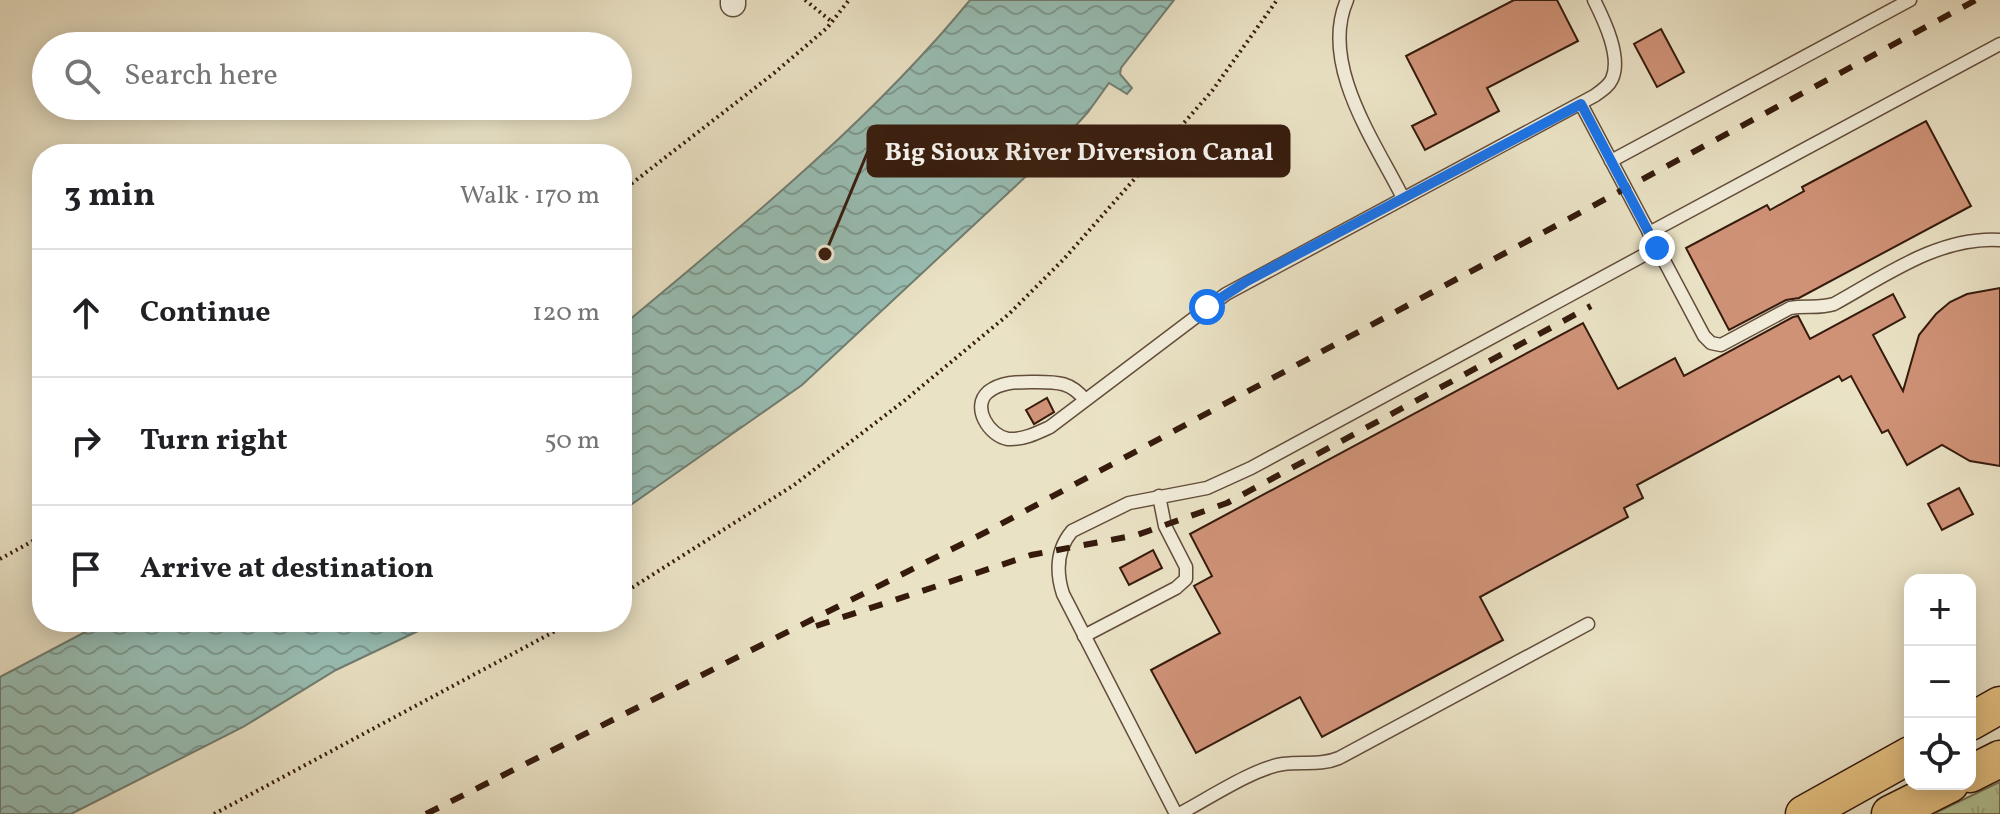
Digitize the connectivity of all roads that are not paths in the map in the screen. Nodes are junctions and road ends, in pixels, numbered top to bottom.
1 (1347, 0) edge
2 (1594, 0) edge
3 (1910, 0) edge
4 (2000, 44) edge
5 (1581, 104) junction
6 (1611, 161) junction
7 (1403, 198) junction
8 (1649, 233) junction
9 (2000, 240) edge
10 (1657, 248) junction
11 (1085, 400) junction
12 (1159, 496) junction
13 (1588, 624) dead end
14 (1084, 636) junction
15 (2000, 705) edge
16 (1976, 719) edge
17 (1904, 758) edge
18 (2000, 759) edge
19 (1976, 771) edge
20 (1938, 790) edge
21 (1178, 814) edge
22 (1804, 814) edge
23 (1890, 814) edge

1 - 7 lane
2 - 5 lane
3 - 6 lane
4 - 8 lane
5 - 6 lane
5 - 7 lane
6 - 8 lane
7 - 11 lane
8 - 10 lane
9 - 10 lane
10 - 12 lane
11 - 11 lane
12 - 14 lane
12 - 14 lane
13 - 21 lane
14 - 21 lane
15 - 16 main road
17 - 22 main road
18 - 19 main road
20 - 23 main road

